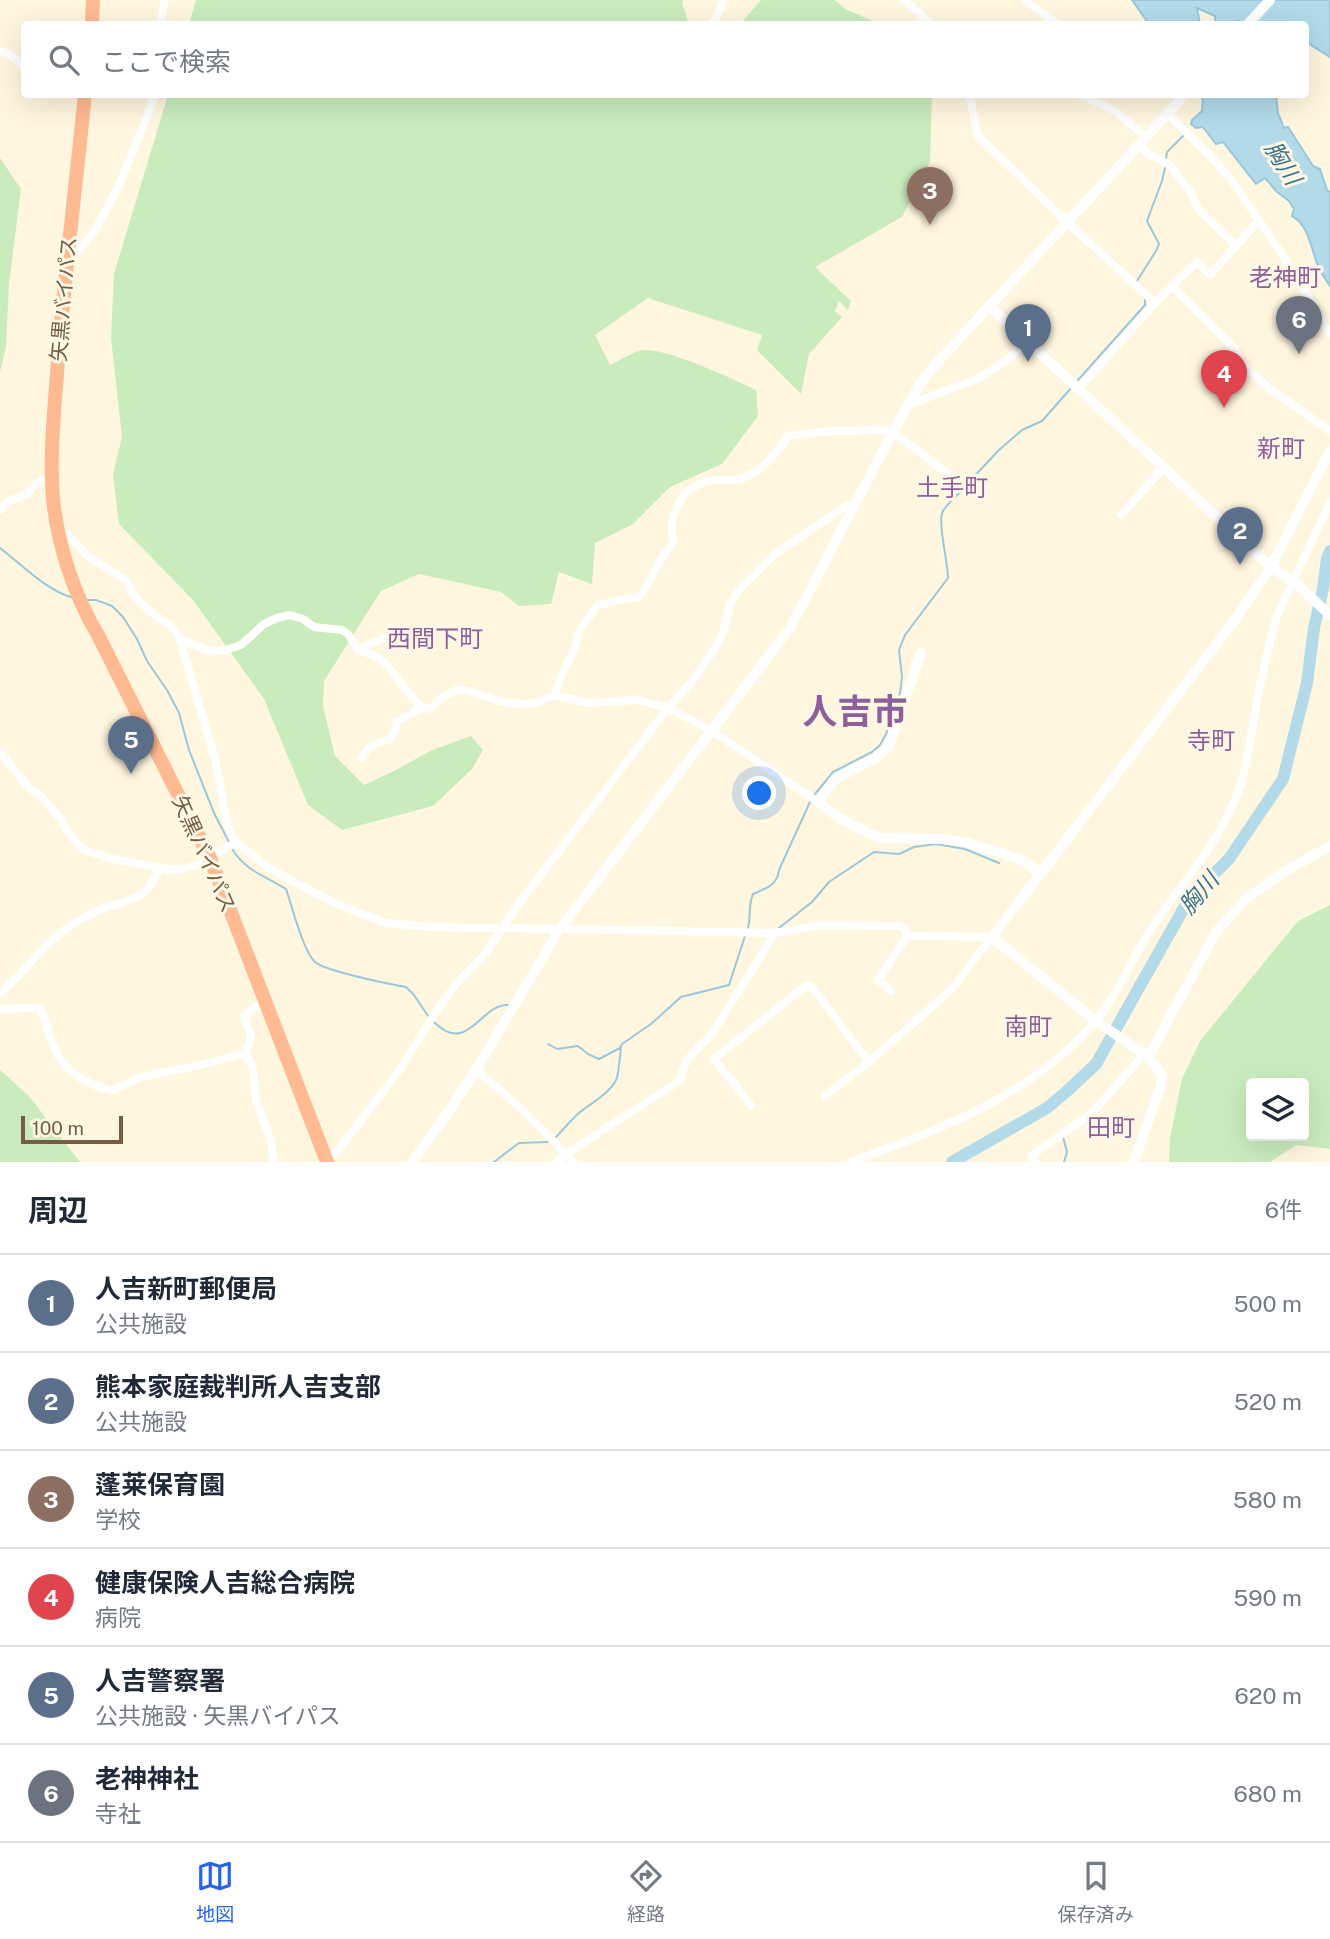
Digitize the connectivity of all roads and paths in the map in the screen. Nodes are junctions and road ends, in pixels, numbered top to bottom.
1 (93, 0) edge
2 (164, 0) edge
3 (724, 0) edge
4 (904, 0) edge
5 (1025, 0) edge
6 (1270, 0) edge
7 (92, 21) edge
8 (160, 21) edge
9 (714, 21) edge
10 (928, 21) edge
11 (1053, 21) edge
12 (1251, 21) edge
13 (0, 51) edge
14 (21, 64) edge
15 (85, 98) edge
16 (154, 98) edge
17 (970, 98) edge
18 (1099, 98) edge
19 (1183, 98) edge
20 (1170, 113) junction
21 (1143, 141) junction
22 (1259, 220) junction
23 (1068, 223) junction
24 (1236, 246) junction
25 (74, 255) dead end
26 (1173, 286) junction
27 (1155, 303) junction
28 (989, 306) junction
29 (1330, 334) edge
30 (1027, 341) junction
31 (1079, 388) junction
32 (908, 405) junction
33 (1330, 431) edge
34 (893, 432) junction
35 (1330, 451) edge
36 (1164, 467) junction
37 (52, 478) junction
38 (973, 492) dead end
39 (855, 503) junction
40 (1330, 503) edge
41 (0, 510) edge
42 (1121, 515) dead end
43 (59, 532) junction
44 (1271, 567) junction
45 (1295, 584) junction
46 (1330, 615) edge
47 (178, 637) junction
48 (385, 637) dead end
49 (358, 650) junction
50 (921, 653) dead end
51 (554, 695) junction
52 (422, 707) junction
53 (668, 708) junction
54 (712, 731) junction
55 (0, 752) edge
56 (362, 758) dead end
57 (818, 802) junction
58 (236, 842) junction
59 (1330, 846) edge
60 (210, 858) junction
61 (160, 869) junction
62 (1041, 873) junction
63 (503, 929) junction
64 (559, 930) junction
65 (775, 933) junction
66 (907, 936) junction
67 (992, 937) junction
68 (891, 991) dead end
69 (0, 993) edge
70 (265, 1000) junction
71 (0, 1009) edge
72 (1098, 1022) junction
73 (245, 1053) junction
74 (1146, 1056) junction
75 (869, 1062) junction
76 (476, 1070) junction
77 (825, 1096) dead end
78 (751, 1105) dead end
79 (566, 1154) junction
80 (325, 1161) edge
81 (273, 1162) edge
82 (412, 1162) edge
83 (556, 1162) edge
84 (575, 1162) edge
85 (851, 1162) edge
86 (1035, 1162) edge
87 (1134, 1162) edge

1 - 7 highway
2 - 8 street
3 - 9 street
4 - 10 street
5 - 11 street
6 - 12 street
13 - 14 street
15 - 37 highway, 矢黒バイパス
16 - 25 street
17 - 23 street
18 - 21 street
19 - 20 street
20 - 21 street
20 - 22 street
21 - 23 street
21 - 24 street
22 - 24 street
22 - 29 street
23 - 27 street
23 - 28 street
24 - 26 street
26 - 27 street
26 - 33 street
27 - 31 street
28 - 30 street
28 - 32 street
30 - 31 street
30 - 32 street
31 - 36 street
32 - 34 street
34 - 38 street
34 - 39 street
34 - 51 street
35 - 44 street
36 - 42 street
36 - 44 street
37 - 41 street
37 - 43 highway, 矢黒バイパス
39 - 53 street
39 - 54 street
40 - 45 street
43 - 47 street
43 - 60 highway, 矢黒バイパス
44 - 45 street
44 - 62 street
45 - 46 street
45 - 72 street
47 - 49 street
47 - 58 street
48 - 49 street
49 - 52 street
50 - 57 street
51 - 52 street
51 - 53 street
52 - 56 street
53 - 54 street
53 - 63 street
54 - 57 street
54 - 64 street
55 - 61 street
57 - 62 street
58 - 60 street
58 - 63 street
59 - 74 street
60 - 61 street
60 - 70 highway, 矢黒バイパス
61 - 69 street
62 - 67 street
63 - 64 street
63 - 80 street
64 - 65 street
64 - 76 street
65 - 66 street
65 - 79 street
66 - 67 street
66 - 68 street
67 - 72 street
67 - 75 street
70 - 73 street
70 - 80 highway, 矢黒バイパス
71 - 73 street
72 - 74 street
72 - 85 street
73 - 81 street
74 - 86 street
74 - 87 street
75 - 77 street
75 - 78 street
76 - 79 street
76 - 82 street
79 - 83 street
79 - 84 street

